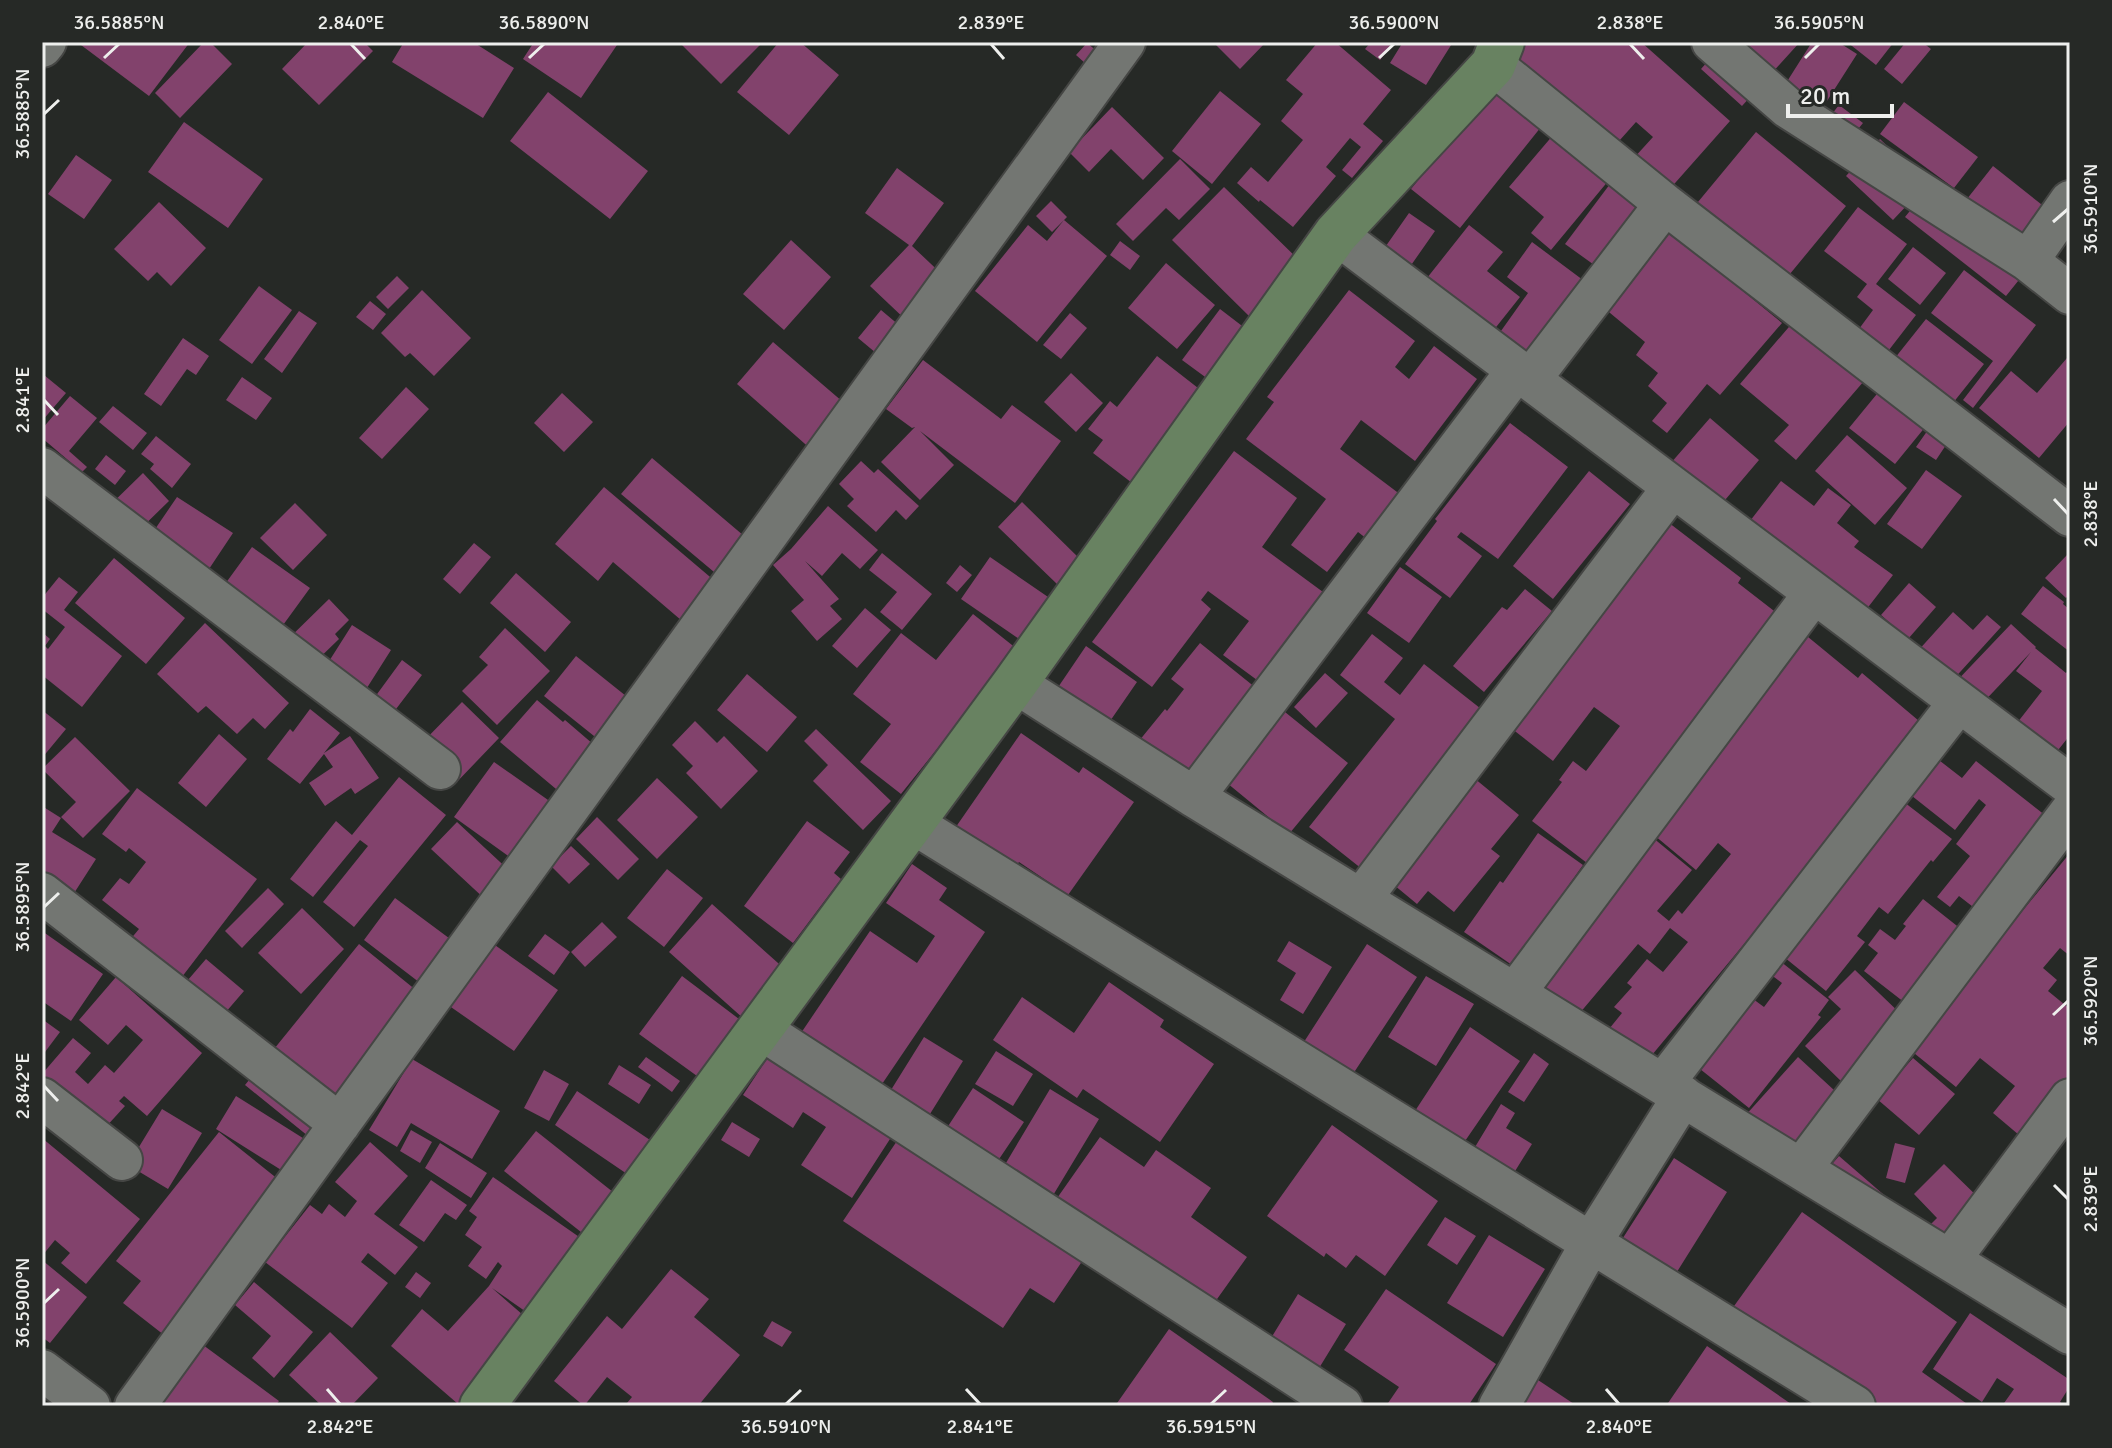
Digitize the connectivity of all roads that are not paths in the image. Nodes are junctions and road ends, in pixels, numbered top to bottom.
1 (46, 42) edge
2 (1125, 42) edge
3 (1712, 42) edge
4 (42, 47) edge
5 (1497, 53) edge
6 (2070, 201) edge
7 (1665, 204) junction
8 (1336, 234) junction
9 (2028, 261) junction
10 (2070, 294) edge
11 (1524, 375) junction
12 (42, 468) edge
13 (1673, 487) junction
14 (2070, 516) edge
15 (1814, 593) junction
16 (1015, 683) junction
17 (1959, 702) junction
18 (440, 769) dead end
19 (2070, 785) edge
20 (1194, 797) junction
21 (2070, 812) edge
22 (912, 823) junction
23 (42, 893) edge
24 (1361, 899) junction
25 (1515, 993) junction
26 (760, 1029) junction
27 (1673, 1090) junction
28 (42, 1098) edge
29 (2070, 1099) edge
30 (340, 1124) junction
31 (122, 1160) dead end
32 (1801, 1169) junction
33 (1591, 1243) junction
34 (1950, 1260) junction
35 (2070, 1334) edge
36 (42, 1370) edge
37 (90, 1406) edge
38 (135, 1406) edge
39 (482, 1406) edge
40 (1342, 1406) edge
41 (1499, 1406) edge
42 (1855, 1406) edge

1 - 4 street
2 - 30 street
3 - 9 street
5 - 7 street
5 - 8 main road
6 - 9 street
7 - 11 street
7 - 14 street
8 - 11 street
8 - 16 main road
9 - 10 street
11 - 13 street
11 - 20 street
12 - 18 street
13 - 15 street
13 - 24 street
15 - 17 street
15 - 25 street
16 - 20 street
16 - 22 main road
17 - 19 street
17 - 27 street
20 - 24 street
21 - 32 street
22 - 26 main road
22 - 33 street
23 - 30 street
24 - 25 street
25 - 27 street
26 - 39 main road
26 - 40 street
27 - 32 street
27 - 33 street
28 - 31 street
29 - 34 street
30 - 38 street
32 - 34 street
33 - 41 street
33 - 42 street
34 - 35 street
36 - 37 street

